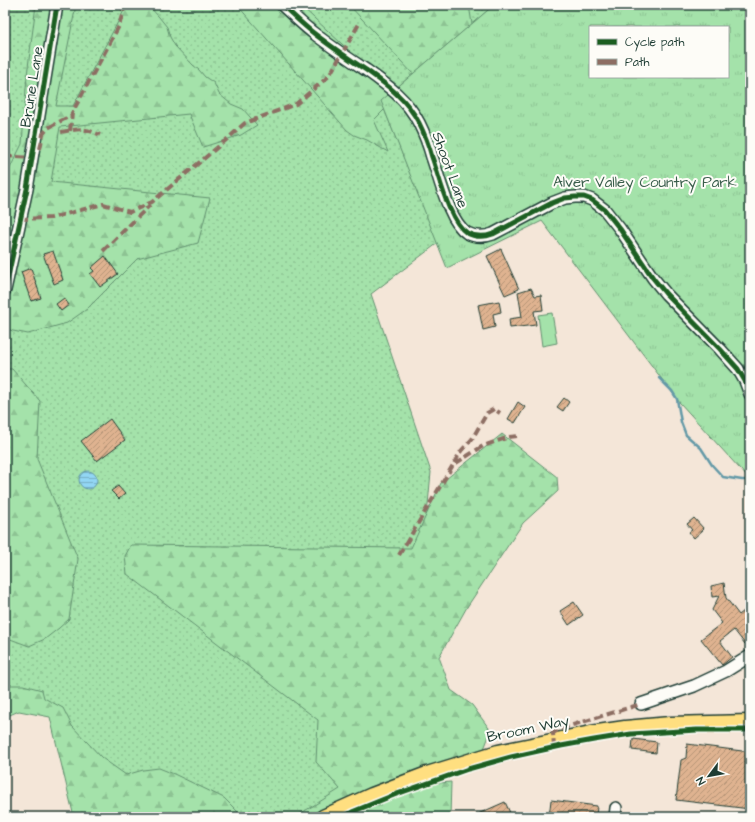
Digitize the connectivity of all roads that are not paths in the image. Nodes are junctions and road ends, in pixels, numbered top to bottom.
1 (57, 5) edge
2 (282, 5) edge
3 (5, 290) edge
4 (750, 394) edge
5 (750, 656) edge
6 (641, 704) dead end
7 (750, 722) edge
8 (323, 817) edge

1 - 3 street, Brune Lane
2 - 4 street, Shoot Lane
5 - 6 street
7 - 8 main road, Broom Way

